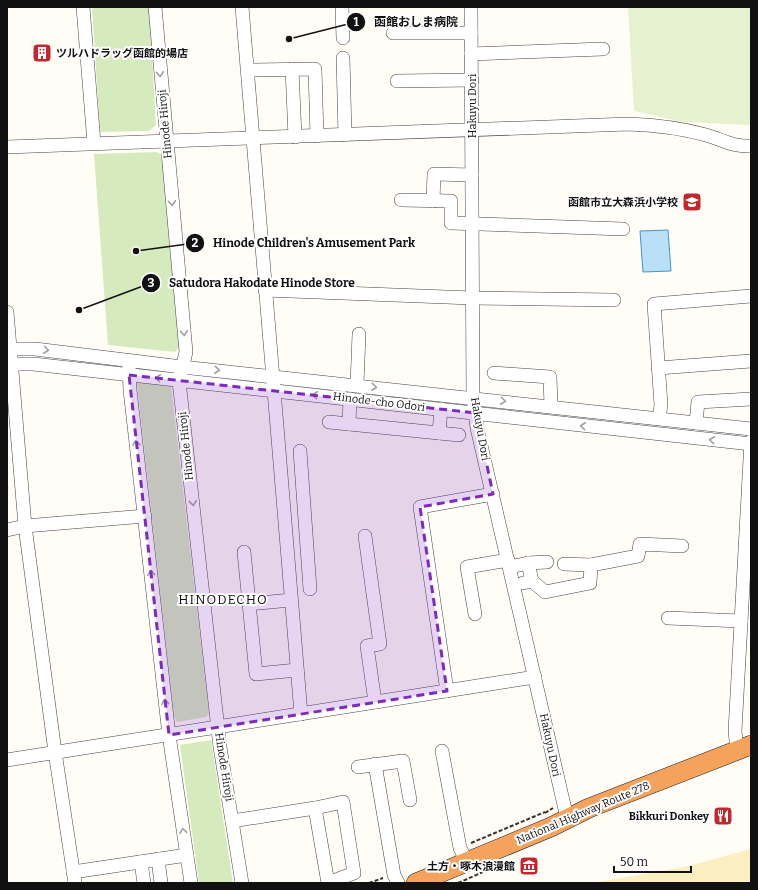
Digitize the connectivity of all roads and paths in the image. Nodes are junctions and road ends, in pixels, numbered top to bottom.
1 (83, 7) edge
2 (155, 7) edge
3 (242, 7) edge
4 (342, 7) edge
5 (471, 7) edge
6 (394, 33) dead end
7 (471, 33) junction
8 (343, 38) dead end
9 (603, 49) dead end
10 (472, 54) junction
11 (343, 58) dead end
12 (292, 69) junction
13 (248, 70) junction
14 (472, 80) junction
15 (397, 81) dead end
16 (472, 131) junction
17 (345, 135) junction
18 (316, 136) junction
19 (295, 137) junction
20 (253, 138) junction
21 (166, 140) junction
22 (94, 143) junction
23 (751, 146) edge
24 (7, 147) edge
25 (472, 175) junction
26 (401, 200) dead end
27 (433, 201) junction
28 (472, 224) junction
29 (623, 229) dead end
30 (265, 290) junction
31 (751, 296) edge
32 (472, 298) junction
33 (614, 300) dead end
34 (7, 312) edge
35 (359, 334) dead end
36 (9, 349) edge
37 (129, 360) junction
38 (751, 361) edge
39 (9, 363) edge
40 (182, 367) junction
41 (658, 368) junction
42 (494, 373) dead end
43 (129, 375) junction
44 (272, 376) junction
45 (179, 381) junction
46 (357, 385) junction
47 (273, 390) junction
48 (473, 398) junction
49 (751, 398) edge
50 (350, 399) junction
51 (551, 406) junction
52 (440, 409) junction
53 (476, 413) junction
54 (659, 418) junction
55 (329, 422) dead end
56 (696, 423) junction
57 (348, 424) junction
58 (751, 429) edge
59 (439, 433) junction
60 (460, 435) dead end
61 (12, 438) edge
62 (751, 443) edge
63 (300, 451) dead end
64 (302, 479) junction
65 (281, 480) junction
66 (493, 494) junction
67 (145, 516) junction
68 (26, 526) junction
69 (7, 530) edge
70 (365, 536) dead end
71 (682, 546) dead end
72 (244, 552) dead end
73 (547, 562) dead end
74 (528, 563) junction
75 (509, 564) junction
76 (564, 564) dead end
77 (591, 565) junction
78 (308, 566) junction
79 (288, 568) junction
80 (532, 581) junction
81 (514, 585) junction
82 (310, 589) dead end
83 (291, 600) junction
84 (249, 604) junction
85 (474, 614) dead end
86 (668, 618) dead end
87 (741, 621) junction
88 (297, 670) junction
89 (535, 677) junction
90 (447, 691) junction
91 (375, 702) junction
92 (301, 714) junction
93 (218, 727) junction
94 (169, 735) junction
95 (744, 747) edge
96 (442, 751) dead end
97 (54, 752) junction
98 (7, 760) edge
99 (375, 764) junction
100 (358, 767) dead end
101 (410, 800) dead end
102 (315, 808) junction
103 (567, 818) junction
104 (232, 822) junction
105 (187, 855) junction
106 (158, 860) junction
107 (141, 862) junction
108 (467, 862) junction
109 (74, 877) edge
110 (144, 883) edge
111 (161, 883) edge
112 (191, 883) edge
113 (242, 883) edge
114 (328, 883) edge
115 (398, 883) edge
116 (416, 883) edge

1 - 22 street
2 -> 21 street, Hinode Hiroji
3 - 13 street
4 - 8 street
5 - 7 street, Hakuyu Dori
6 - 7 street
7 - 10 street, Hakuyu Dori
9 - 10 street
10 - 14 street, Hakuyu Dori
11 - 17 street
12 - 13 street
12 - 18 street
12 - 19 street
13 - 20 street
14 - 15 street
14 - 16 street, Hakuyu Dori
16 - 17 street
16 - 23 street
16 - 25 street, Hakuyu Dori
17 - 18 street
18 - 19 street
19 - 20 street
20 - 21 street
20 - 30 street
21 - 22 street
21 -> 40 street, Hinode Hiroji
22 - 24 street
25 - 27 street
25 - 28 street, Hakuyu Dori
26 - 27 street
27 - 28 street
28 - 29 street
28 - 32 street, Hakuyu Dori
30 - 32 street
30 - 44 street
31 - 41 street
32 - 33 street
32 - 48 street, Hakuyu Dori
34 - 36 street
35 - 46 street
36 -> 37 street, Hinode-cho Odori
36 - 39 street
37 - 40 street, Hinode-cho Odori
37 - 43 street
38 - 41 street
39 - 43 street, Hinode-cho Odori
39 - 61 street
40 -> 44 street, Hinode-cho Odori
40 - 45 street, Hinode Hiroji
41 - 54 street
42 - 51 street
45 -> 43 street, Hinode-cho Odori
67 -> 43 street
44 - 46 street, Hinode-cho Odori
44 - 47 street
45 - 47 street, Hinode-cho Odori
45 -> 93 street, Hinode Hiroji
46 -> 48 street, Hinode-cho Odori
50 -> 47 street, Hinode-cho Odori
47 - 65 street
48 -> 51 street, Hinode-cho Odori
48 - 53 street, Hakuyu Dori
49 - 56 street
50 - 52 street, Hinode-cho Odori
50 - 57 street
51 - 54 street, Hinode-cho Odori
52 - 53 street, Hinode-cho Odori
52 - 59 street
62 -> 53 street, Hinode-cho Odori
53 - 66 street, Hakuyu Dori
54 - 56 street, Hinode-cho Odori
55 - 57 street
56 - 58 street, Hinode-cho Odori
57 - 59 street
59 - 60 street
61 - 68 street
62 - 87 street
63 - 64 street
64 - 65 street
64 - 78 street
65 - 79 street
66 - 75 street, Hakuyu Dori
66 - 90 street
67 - 68 street
94 -> 67 street
68 - 69 street
68 - 97 street
70 - 91 street
71 - 77 street
72 - 84 street
73 - 74 street
74 - 75 street
74 - 80 street
75 - 81 street, Hakuyu Dori
75 - 85 street
76 - 77 street
77 - 80 street
78 - 79 street
78 - 82 street
79 - 83 street
80 - 81 street
81 - 89 street, Hakuyu Dori
83 - 84 street
83 - 88 street
84 - 88 street
86 - 87 street
87 - 95 street
88 - 92 street
89 - 90 street
89 - 103 street, Hakuyu Dori
90 - 91 street
91 - 92 street
92 - 93 street
93 - 94 street
93 - 104 street, Hinode Hiroji
94 - 97 street
105 -> 94 street
95 - 103 highway, National Highway Route 278
96 - 108 street
97 - 98 street
97 - 109 street
99 - 100 street
99 - 101 street
99 - 115 street
102 - 104 street
102 - 114 street
102 - 114 street
103 - 108 highway, National Highway Route 278
104 - 113 street, Hinode Hiroji
105 - 106 street
105 - 112 street
106 - 107 street
106 - 111 street
107 - 109 street
107 - 110 street
108 - 116 highway, National Highway Route 278

